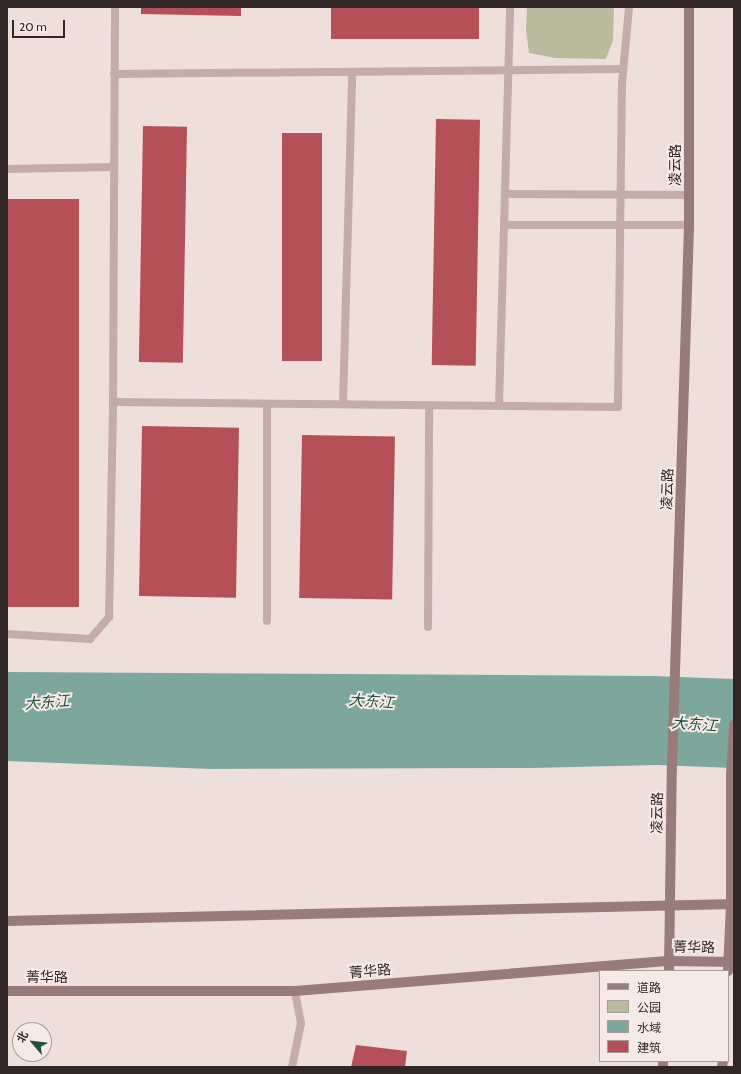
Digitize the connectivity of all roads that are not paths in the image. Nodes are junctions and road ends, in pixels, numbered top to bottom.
1 (115, 7) edge
2 (510, 7) edge
3 (629, 7) edge
4 (689, 7) edge
5 (508, 70) junction
6 (623, 70) junction
7 (352, 72) junction
8 (114, 74) junction
9 (114, 168) junction
10 (7, 169) edge
11 (505, 194) junction
12 (620, 194) junction
13 (689, 195) junction
14 (504, 225) junction
15 (620, 225) junction
16 (689, 225) junction
17 (113, 402) junction
18 (267, 404) junction
19 (343, 404) junction
20 (429, 405) junction
21 (499, 406) junction
22 (267, 621) dead end
23 (428, 627) dead end
24 (7, 634) edge
25 (734, 725) edge
26 (732, 904) edge
27 (668, 905) junction
28 (7, 921) edge
29 (730, 965) edge
30 (669, 966) edge
31 (609, 970) edge
32 (599, 971) edge
33 (7, 991) edge
34 (295, 991) junction
35 (292, 1067) edge

1 - 8 lane
2 - 5 lane
3 - 6 lane
4 - 13 street, 凌云路
5 - 6 lane
5 - 7 lane
5 - 11 lane
6 - 12 lane
7 - 8 lane
7 - 19 lane
8 - 9 lane
9 - 10 lane
9 - 17 lane
11 - 12 lane
11 - 14 lane
12 - 13 lane
12 - 15 lane
13 - 16 street, 凌云路
14 - 15 lane
14 - 21 lane
15 - 16 lane
15 - 21 lane
16 - 27 street, 凌云路
17 - 18 lane
17 - 24 lane
18 - 19 lane
18 - 22 lane
19 - 20 lane
20 - 21 lane
20 - 23 lane
25 - 26 street
26 - 27 street
26 - 29 street
27 - 28 street
27 - 30 street, 凌云路
29 - 30 street, 菁华路
30 - 31 street, 菁华路
32 - 34 street, 菁华路
33 - 34 street, 菁华路
34 - 35 lane

